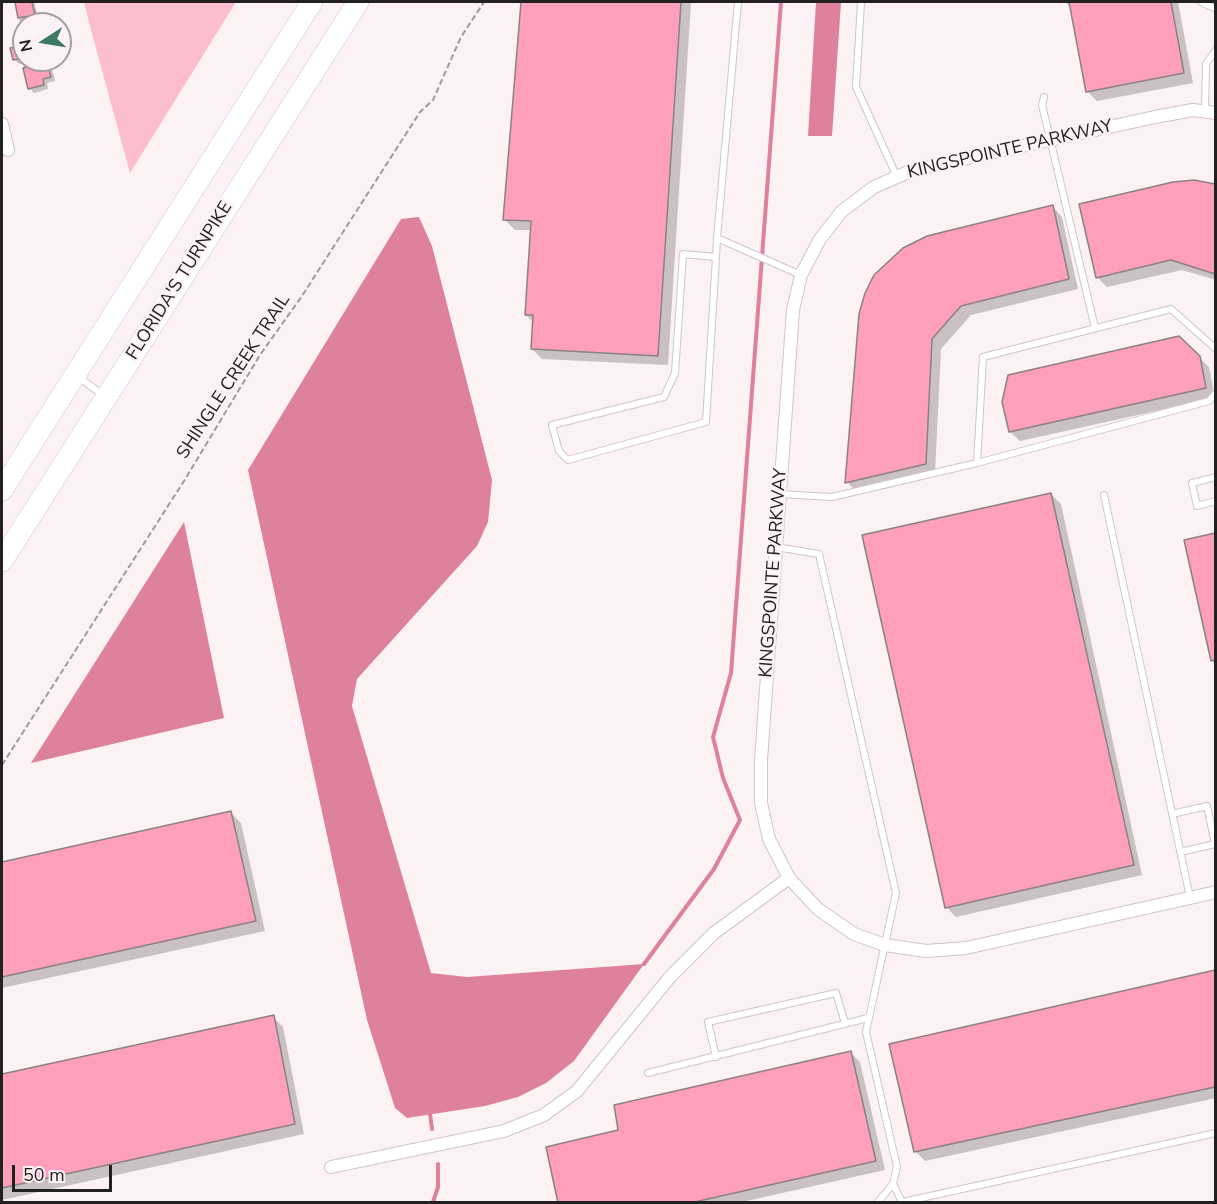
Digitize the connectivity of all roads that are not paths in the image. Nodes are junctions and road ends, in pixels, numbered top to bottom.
1 (312, 2) edge
2 (358, 2) edge
3 (738, 2) edge
4 (861, 2) edge
5 (1201, 2) edge
6 (1215, 9) edge
7 (1215, 50) edge
8 (1044, 97) dead end
9 (1210, 112) edge
10 (2, 123) edge
11 (1051, 140) junction
12 (8, 150) dead end
13 (897, 177) junction
14 (717, 238) junction
15 (716, 257) junction
16 (801, 274) junction
17 (1095, 328) junction
18 (1215, 349) edge
19 (75, 375) junction
20 (1215, 393) edge
21 (105, 398) junction
22 (977, 463) junction
23 (1215, 477) edge
24 (2, 490) edge
25 (780, 494) junction
26 (1104, 495) dead end
27 (1215, 501) edge
28 (776, 547) junction
29 (2, 561) edge
30 (1172, 814) junction
31 (1180, 852) junction
32 (789, 878) junction
33 (1215, 892) edge
34 (1190, 898) junction
35 (885, 945) junction
36 (868, 1018) junction
37 (845, 1023) junction
38 (716, 1057) junction
39 (648, 1073) dead end
40 (1215, 1133) edge
41 (331, 1167) dead end
42 (893, 1184) junction
43 (878, 1203) edge
44 (902, 1203) edge

1 - 19 highway, FLORIDA'S TURNPIKE
2 - 21 highway, FLORIDA'S TURNPIKE
3 - 14 lane
4 - 13 lane
5 - 6 lane
7 - 9 lane
8 - 11 lane
9 - 11 street, KINGSPOINTE PARKWAY
10 - 12 street
11 - 13 street, KINGSPOINTE PARKWAY
11 - 17 lane
13 - 16 street, KINGSPOINTE PARKWAY
14 - 15 lane
14 - 16 lane
15 - 15 lane
16 - 25 street, KINGSPOINTE PARKWAY
17 - 18 lane
17 - 22 lane
19 - 21 lane
19 - 24 highway, FLORIDA'S TURNPIKE
20 - 22 lane
21 - 29 highway, FLORIDA'S TURNPIKE
22 - 25 lane
23 - 27 lane
25 - 28 street, KINGSPOINTE PARKWAY
26 - 30 lane
28 - 32 street, KINGSPOINTE PARKWAY
28 - 35 lane
30 - 31 lane
30 - 31 lane
31 - 34 lane
32 - 35 street, KINGSPOINTE PARKWAY
32 - 41 street
33 - 34 street, KINGSPOINTE PARKWAY
34 - 35 street, KINGSPOINTE PARKWAY
35 - 36 lane
36 - 37 lane
36 - 42 lane
37 - 38 lane
37 - 38 lane
38 - 39 lane
40 - 44 lane
42 - 43 lane
42 - 44 lane

